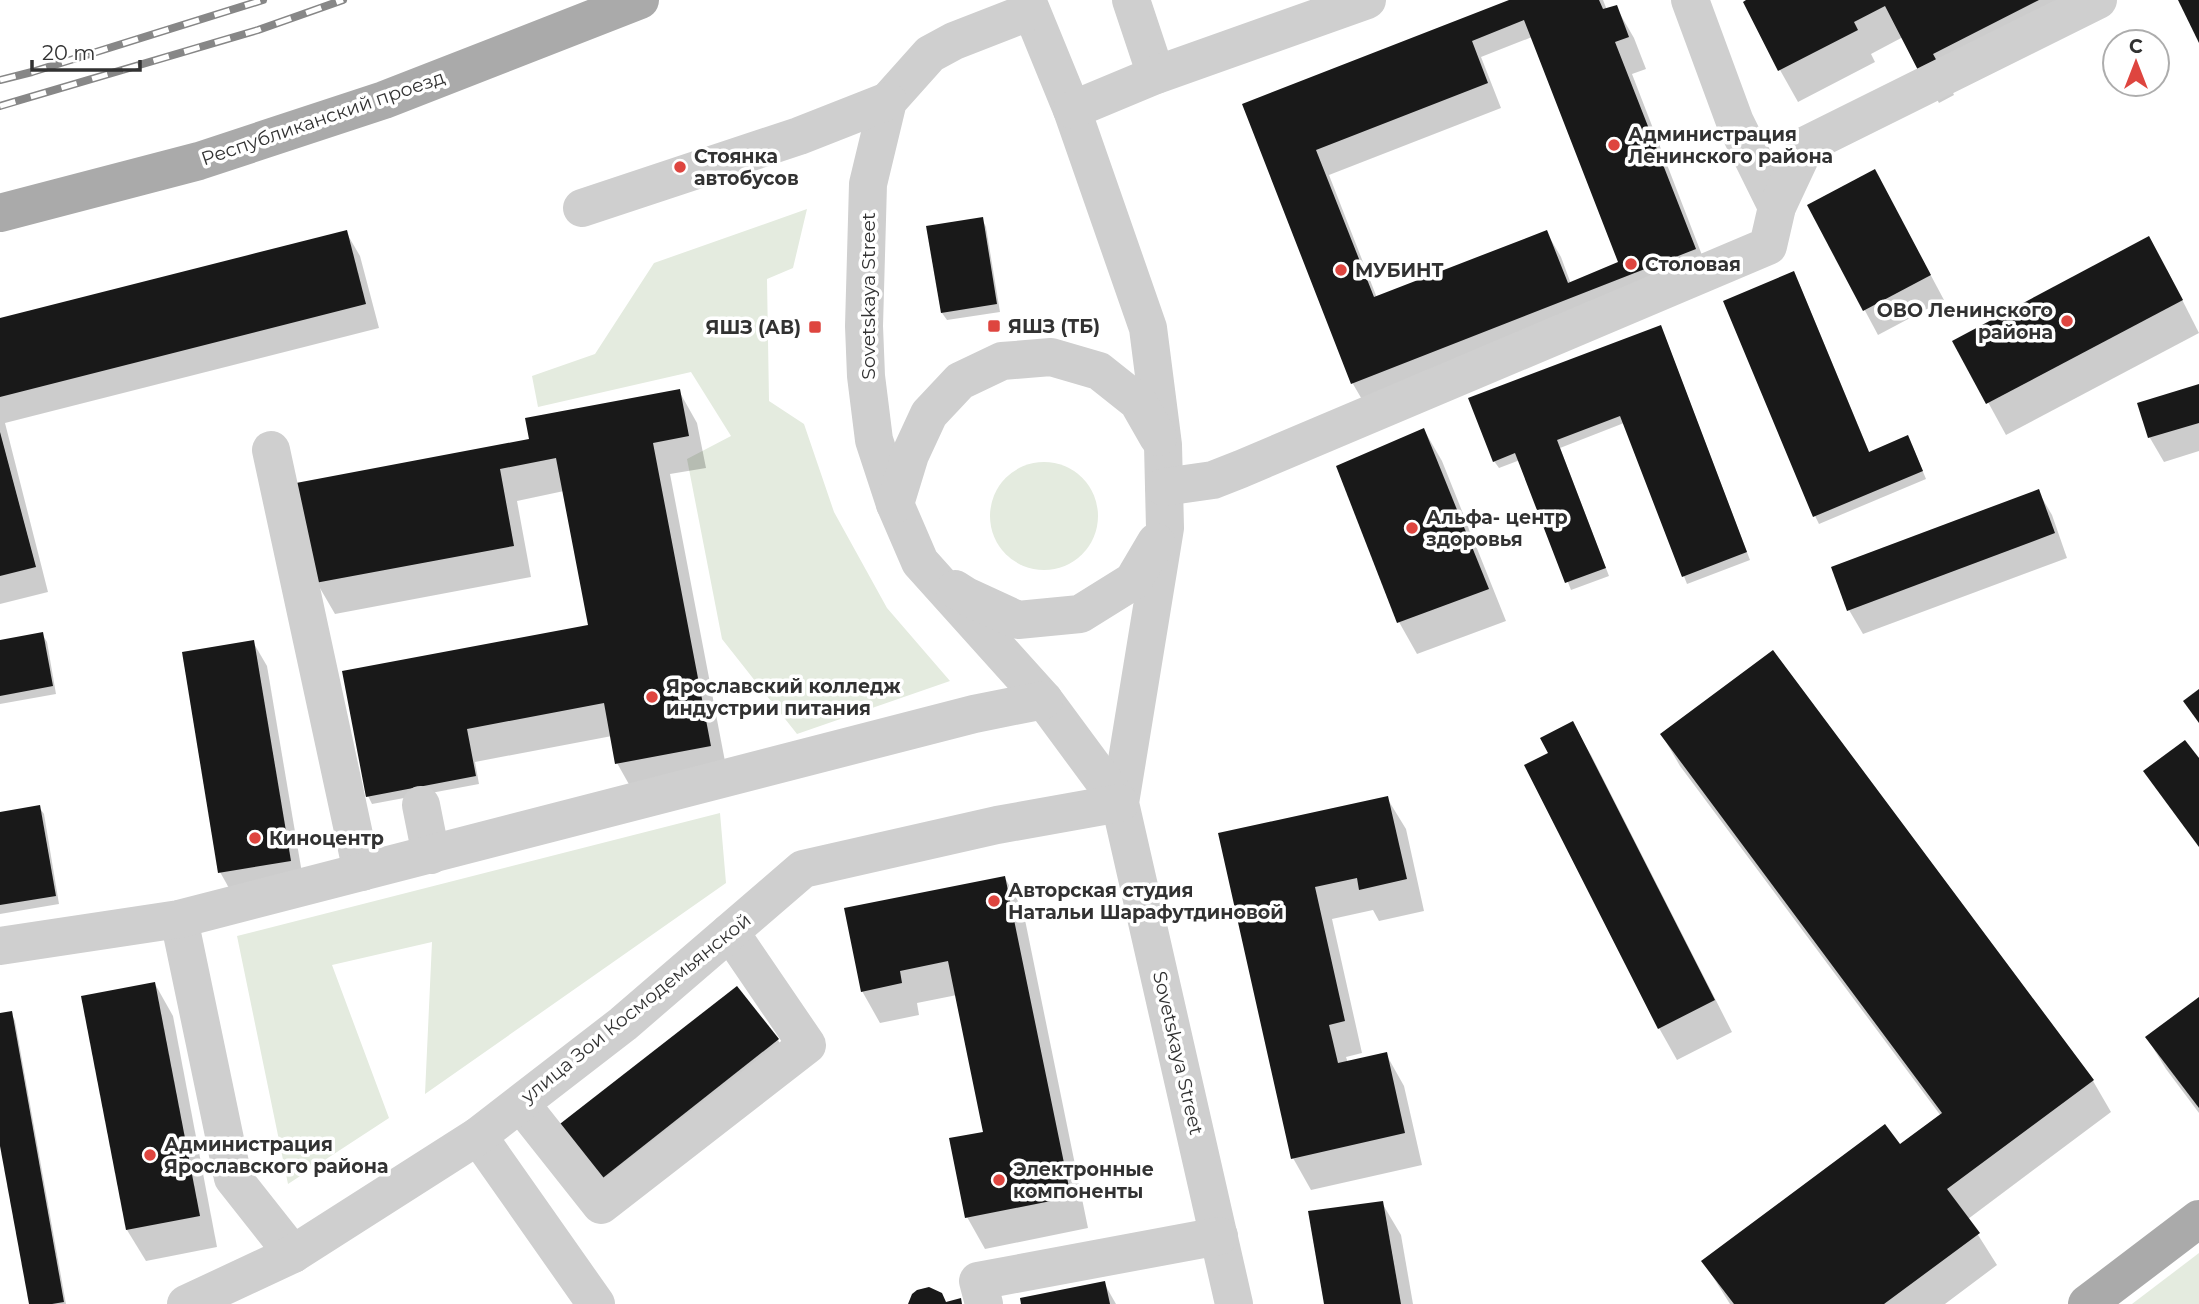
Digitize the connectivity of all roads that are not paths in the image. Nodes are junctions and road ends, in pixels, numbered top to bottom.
1 (639, 0) edge
2 (1131, 0) edge
3 (1367, 0) edge
4 (1690, 0) edge
5 (2098, 0) edge
6 (1012, 9) edge
7 (1156, 75) junction
8 (888, 101) junction
9 (1072, 110) junction
10 (1777, 207) junction
11 (582, 208) dead end
12 (0, 213) edge
13 (1163, 444) junction
14 (271, 450) dead end
15 (1164, 486) junction
16 (895, 504) junction
17 (1165, 528) junction
18 (920, 562) junction
19 (1044, 699) junction
20 (1120, 803) junction
21 (421, 805) dead end
22 (431, 855) junction
23 (362, 872) junction
24 (179, 919) junction
25 (730, 932) junction
26 (0, 946) edge
27 (521, 1104) junction
28 (478, 1136) junction
29 (2199, 1219) edge
30 (1219, 1236) junction
31 (293, 1254) junction
32 (186, 1304) edge
33 (596, 1304) edge
34 (984, 1304) edge
35 (1234, 1304) edge
36 (2087, 1304) edge

1 - 12 main road, Республиканский проезд
2 - 7 street
3 - 7 street
4 - 10 street
5 - 10 street
6 - 8 street, Sovetskaya Street
6 - 9 street, Sovetskaya Street
7 - 9 street
8 - 11 street
8 - 16 street, Sovetskaya Street
9 - 13 street, Sovetskaya Street
10 - 15 street
13 - 15 street, Sovetskaya Street
13 - 16 street
14 - 23 street
15 - 17 street, Sovetskaya Street
16 - 18 street, Sovetskaya Street
17 - 18 street
17 - 20 street, Sovetskaya Street
18 - 19 street, Sovetskaya Street
19 - 20 street, Sovetskaya Street
19 - 22 street
20 - 25 street, улица Зои Космодемьянской
20 - 30 street, Sovetskaya Street
21 - 22 street
22 - 23 street
23 - 24 street
24 - 26 street
24 - 31 street
25 - 27 street, улица Зои Космодемьянской
25 - 27 street
27 - 28 street, улица Зои Космодемьянской
28 - 31 street, улица Зои Космодемьянской
28 - 33 street
29 - 36 main road
30 - 34 street
30 - 35 street, Sovetskaya Street
31 - 32 street, улица Зои Космодемьянской

